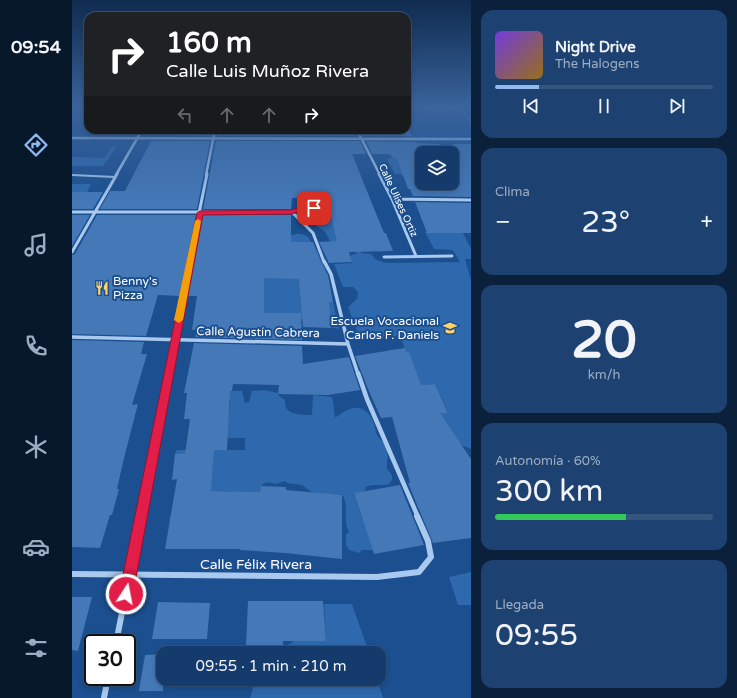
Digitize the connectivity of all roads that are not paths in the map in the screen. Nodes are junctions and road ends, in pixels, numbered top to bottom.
1 (72, 138) edge
2 (137, 138) junction
3 (213, 138) junction
4 (360, 138) junction
5 (471, 139) edge
6 (72, 176) edge
7 (115, 177) junction
8 (392, 199) junction
9 (471, 200) edge
10 (314, 208) dead end
11 (72, 212) edge
12 (94, 212) junction
13 (292, 212) junction
14 (200, 213) junction
15 (72, 252) edge
16 (416, 256) junction
17 (452, 256) dead end
18 (384, 257) dead end
19 (72, 338) edge
20 (175, 340) junction
21 (348, 344) junction
22 (72, 574) edge
23 (130, 575) junction
24 (118, 634) edge
25 (106, 686) edge
26 (104, 698) edge

1 - 2 street
2 - 3 street
2 - 7 street
3 - 4 street
3 - 14 street
4 - 5 street
4 - 8 street, Calle Ulises Ortiz
6 - 7 lane
7 - 12 street
8 - 9 street
8 - 16 street, Calle Ulises Ortiz
10 - 13 street
11 - 12 street
12 - 14 street
12 - 15 street
13 - 14 street
13 - 21 street
14 - 20 street
16 - 17 street
16 - 18 street
19 - 20 street, Calle Agustín Cabrera
20 - 21 street, Calle Agustín Cabrera
20 - 23 street
21 - 23 street, Calle Félix Rivera
22 - 23 street, Calle Félix Rivera
23 - 24 street
25 - 26 street

